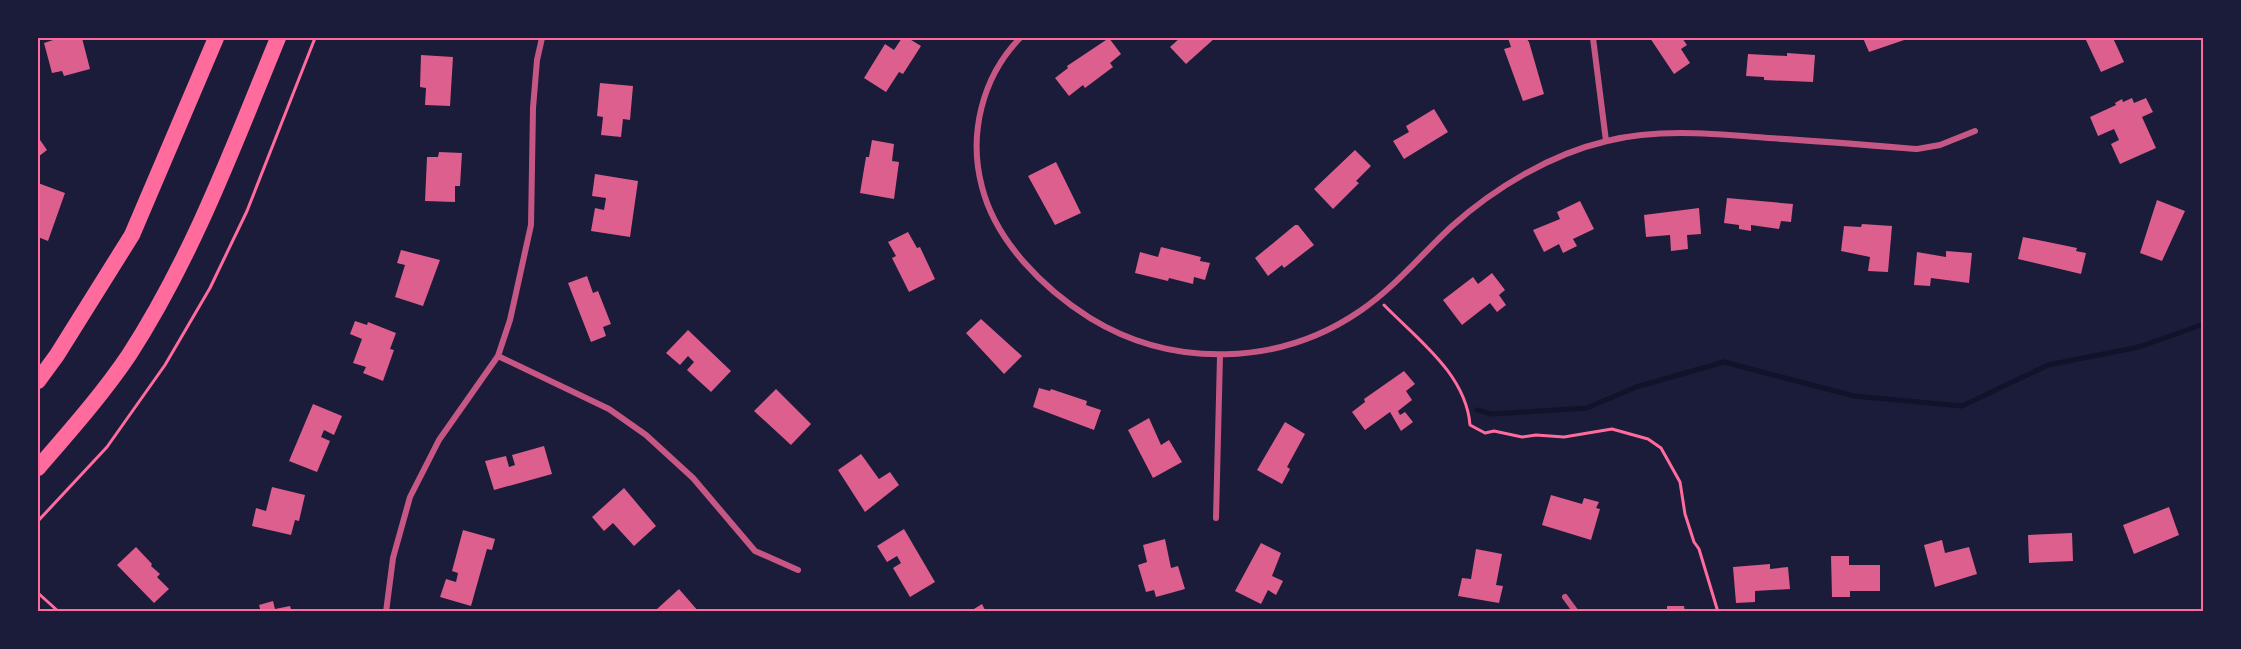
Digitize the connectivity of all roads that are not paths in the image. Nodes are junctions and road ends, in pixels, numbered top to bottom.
1 (216, 38) edge
2 (278, 38) edge
3 (542, 38) edge
4 (1020, 38) edge
5 (1593, 38) edge
6 (1975, 131) dead end
7 (1606, 141) junction
8 (498, 356) junction
9 (1220, 356) junction
10 (38, 381) edge
11 (38, 468) edge
12 (1216, 518) dead end
13 (798, 570) dead end
14 (1565, 597) dead end
15 (386, 612) edge
16 (1576, 612) edge

1 - 10 highway
2 - 11 highway
3 - 8 street
4 - 9 street
5 - 7 street
6 - 7 street
7 - 9 street
8 - 13 street
8 - 15 street
9 - 12 street
14 - 16 street

